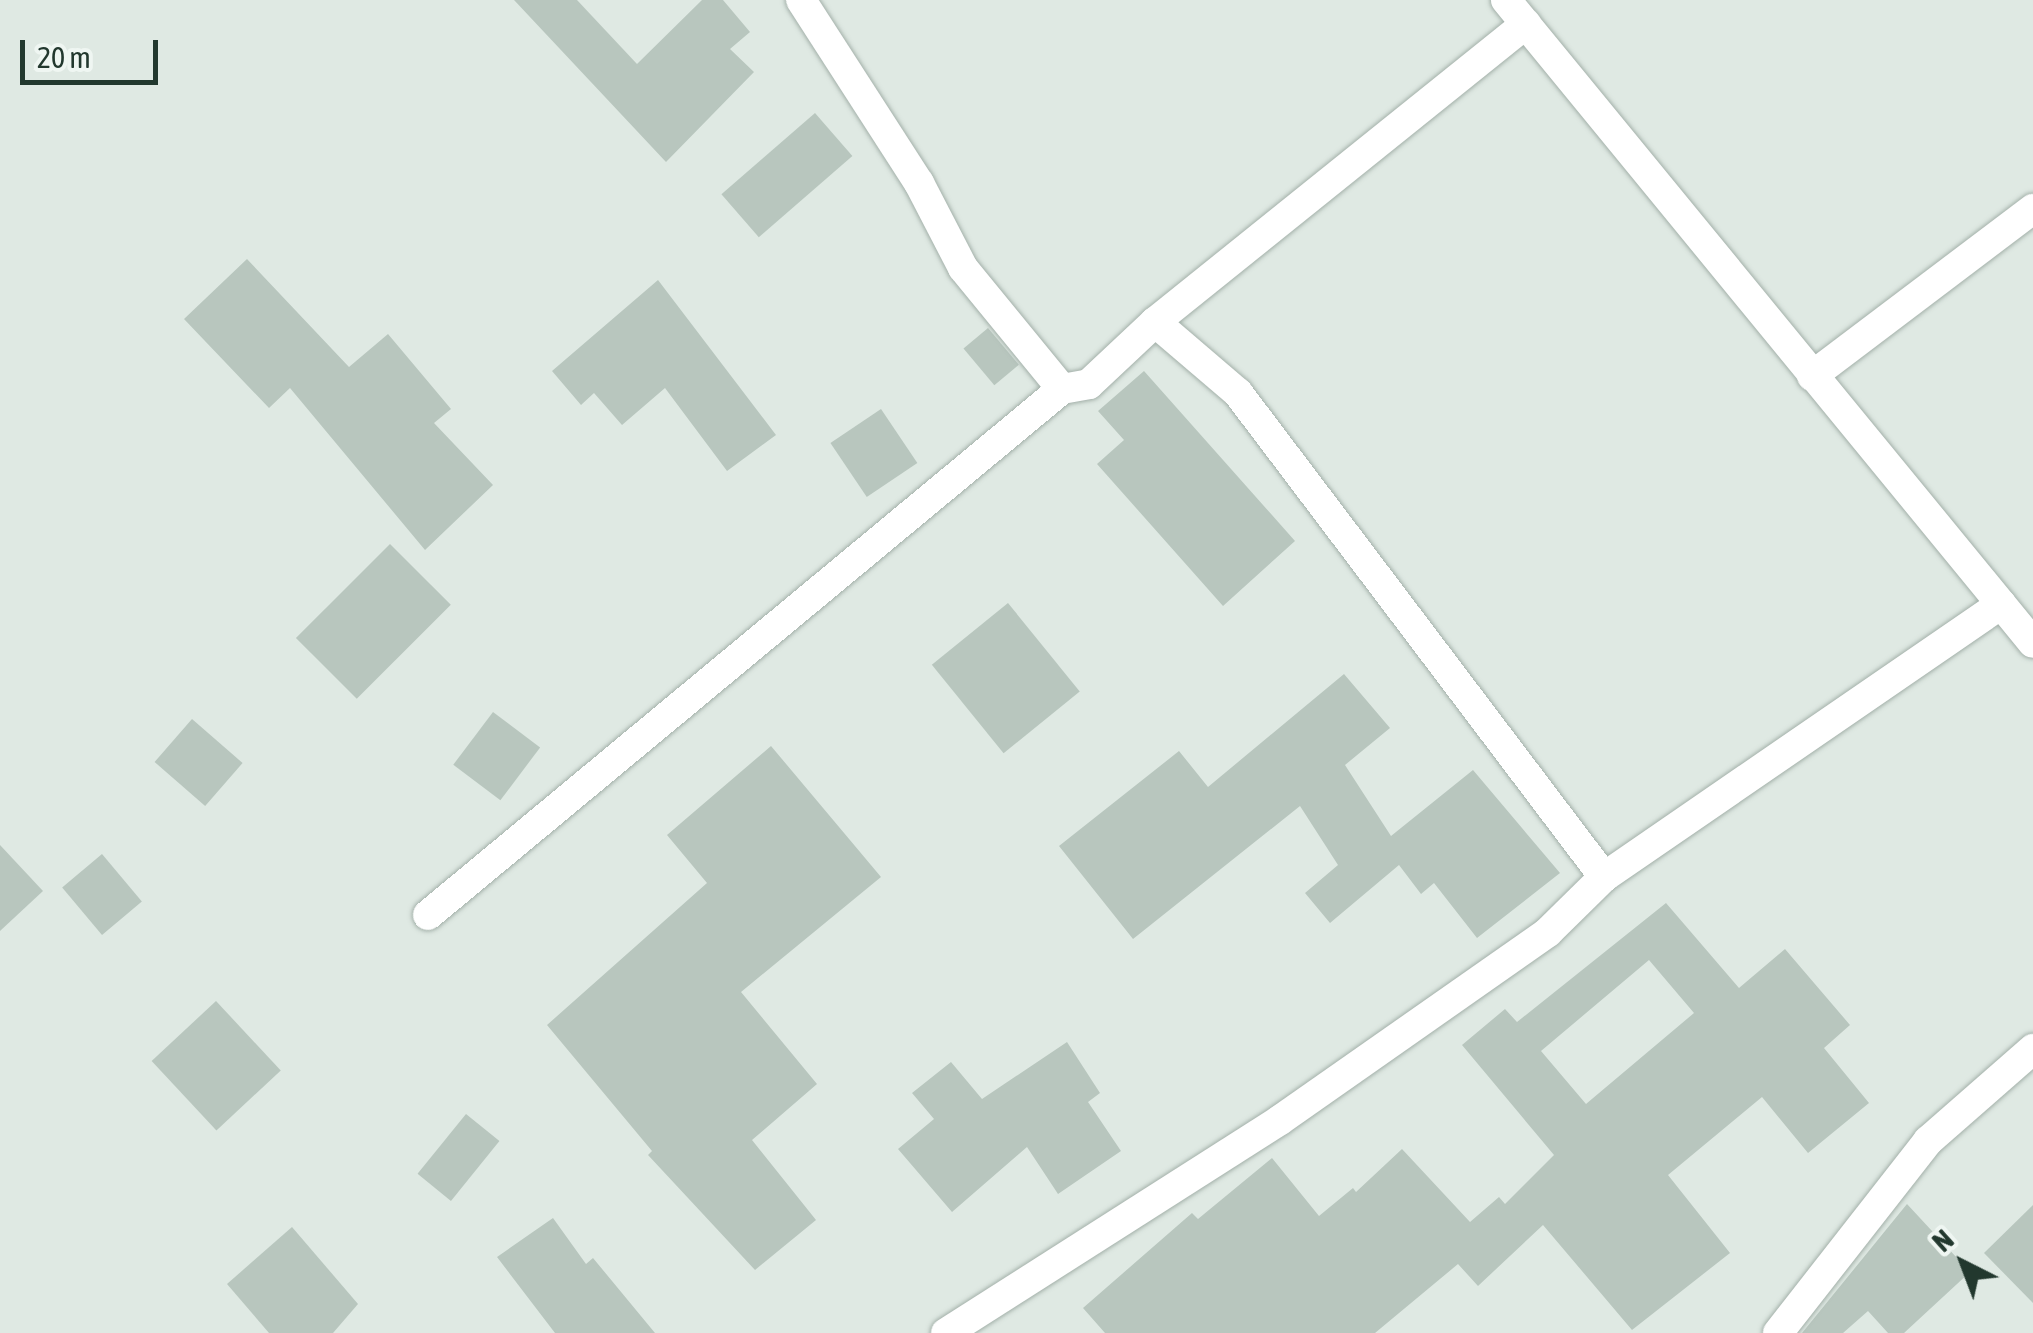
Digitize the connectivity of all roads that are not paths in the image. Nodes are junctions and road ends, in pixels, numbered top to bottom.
1 (801, 0) edge
2 (1506, 0) edge
3 (1526, 24) junction
4 (2033, 209) edge
5 (1155, 322) junction
6 (1812, 376) junction
7 (1062, 389) junction
8 (2001, 604) junction
9 (2033, 643) edge
10 (1604, 877) junction
11 (428, 916) dead end
12 (2033, 1049) edge
13 (946, 1333) edge
14 (1778, 1333) edge

1 - 7 street
2 - 3 street
3 - 5 street
3 - 6 street
4 - 6 street
5 - 7 street
5 - 10 street
6 - 8 street
7 - 11 street
8 - 9 street
8 - 10 street
10 - 13 street
12 - 14 street

